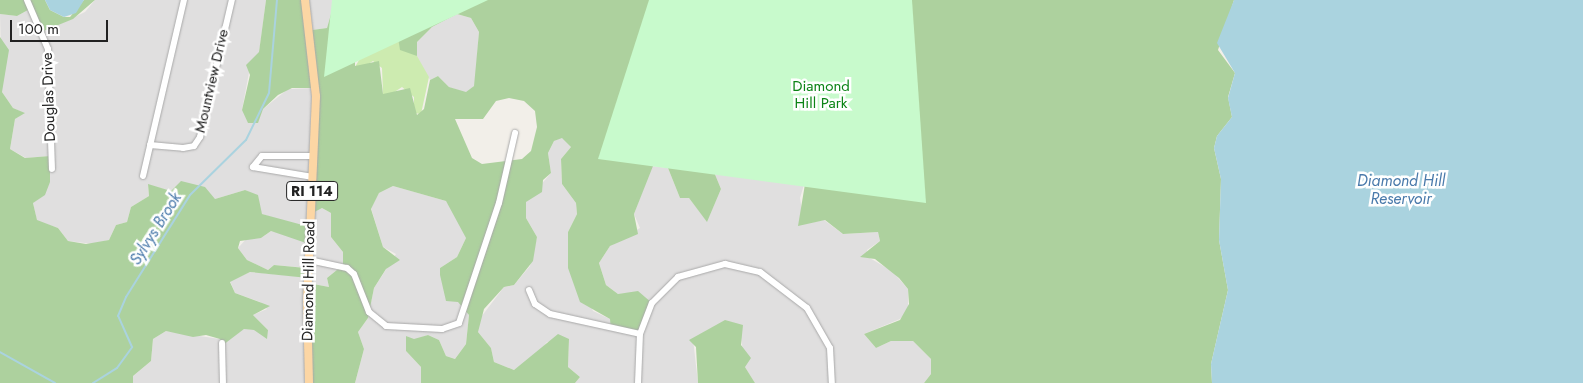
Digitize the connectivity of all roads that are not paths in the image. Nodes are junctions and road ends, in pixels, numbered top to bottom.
1 (27, 0) edge
2 (184, 0) edge
3 (232, 0) edge
4 (305, 0) edge
5 (515, 133) dead end
6 (150, 145) junction
7 (313, 156) junction
8 (52, 169) dead end
9 (143, 176) dead end
10 (313, 177) junction
11 (309, 260) junction
12 (529, 290) dead end
13 (640, 334) junction
14 (222, 343) dead end
15 (223, 383) edge
16 (310, 383) edge
17 (638, 383) edge
18 (832, 383) edge

1 - 8 street, Douglas Drive
2 - 6 street
3 - 6 street, Mountview Drive
4 - 7 main road, Diamond Hill Road / RI 114
5 - 11 street
6 - 9 street
7 - 10 main road, Diamond Hill Road / RI 114
7 - 10 street
10 - 11 main road, Diamond Hill Road / RI 114
11 - 16 main road, Diamond Hill Road / RI 114
12 - 13 street
13 - 17 street
13 - 18 street
14 - 15 street

